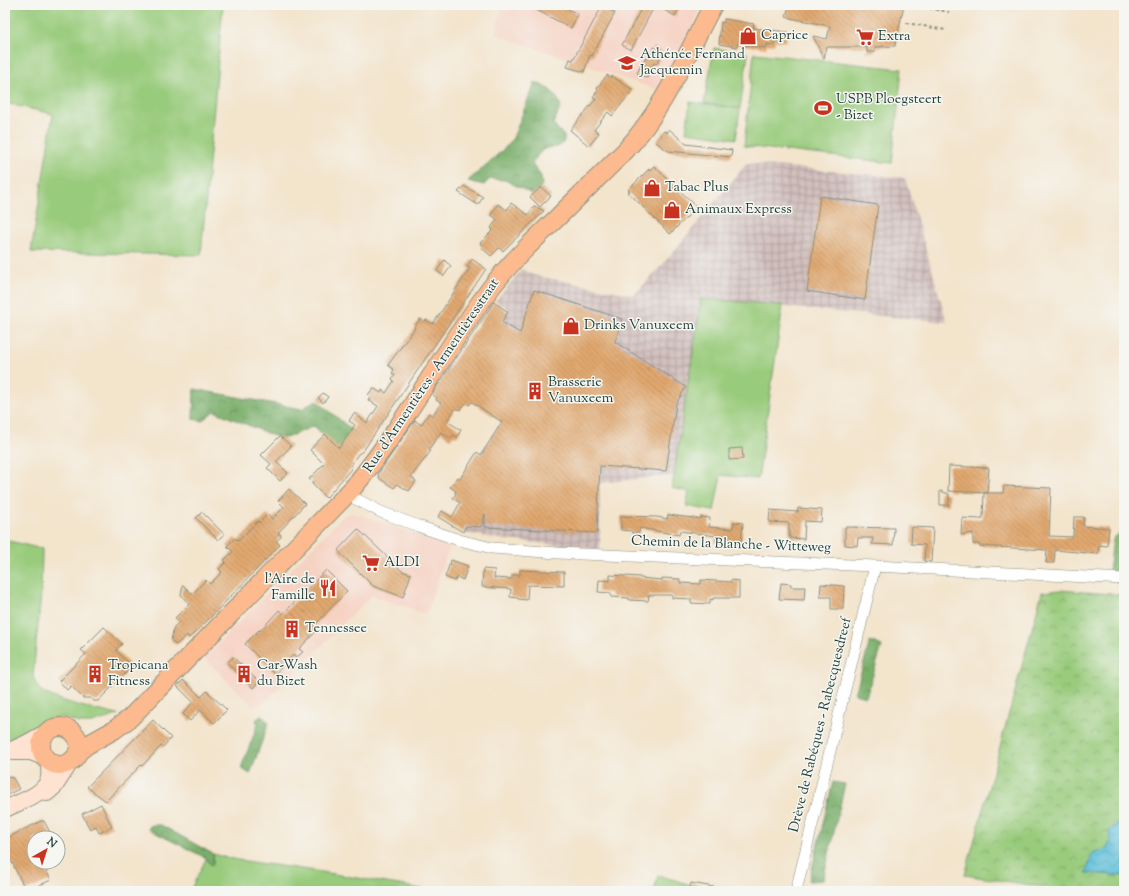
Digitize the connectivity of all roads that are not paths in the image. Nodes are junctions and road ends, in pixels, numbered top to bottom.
1 (713, 5) edge
2 (348, 495) junction
3 (875, 566) junction
4 (1124, 579) edge
5 (121, 725) junction
6 (69, 730) junction
7 (47, 732) junction
8 (74, 757) junction
9 (46, 759) junction
10 (34, 795) junction
11 (5, 809) edge
12 (796, 891) edge

1 - 2 main road, Rue d'Armentières - Armentièresstraat
2 - 3 street, Chemin de la Blanche - Witteweg
2 - 5 main road, Rue d'Armentières - Armentièresstraat
3 - 4 street, Chemin de la Blanche - Witteweg
3 - 12 street, Drève de Rabéques - Rabecquesdreef
5 - 6 main road, Rue d'Armentières - Armentièresstraat
5 - 8 main road, Rue d'Armentières - Armentièresstraat
6 - 7 main road
6 - 8 main road
7 - 9 main road
7 - 9 street
8 - 9 main road
8 - 10 street
9 - 10 street
10 - 11 street

